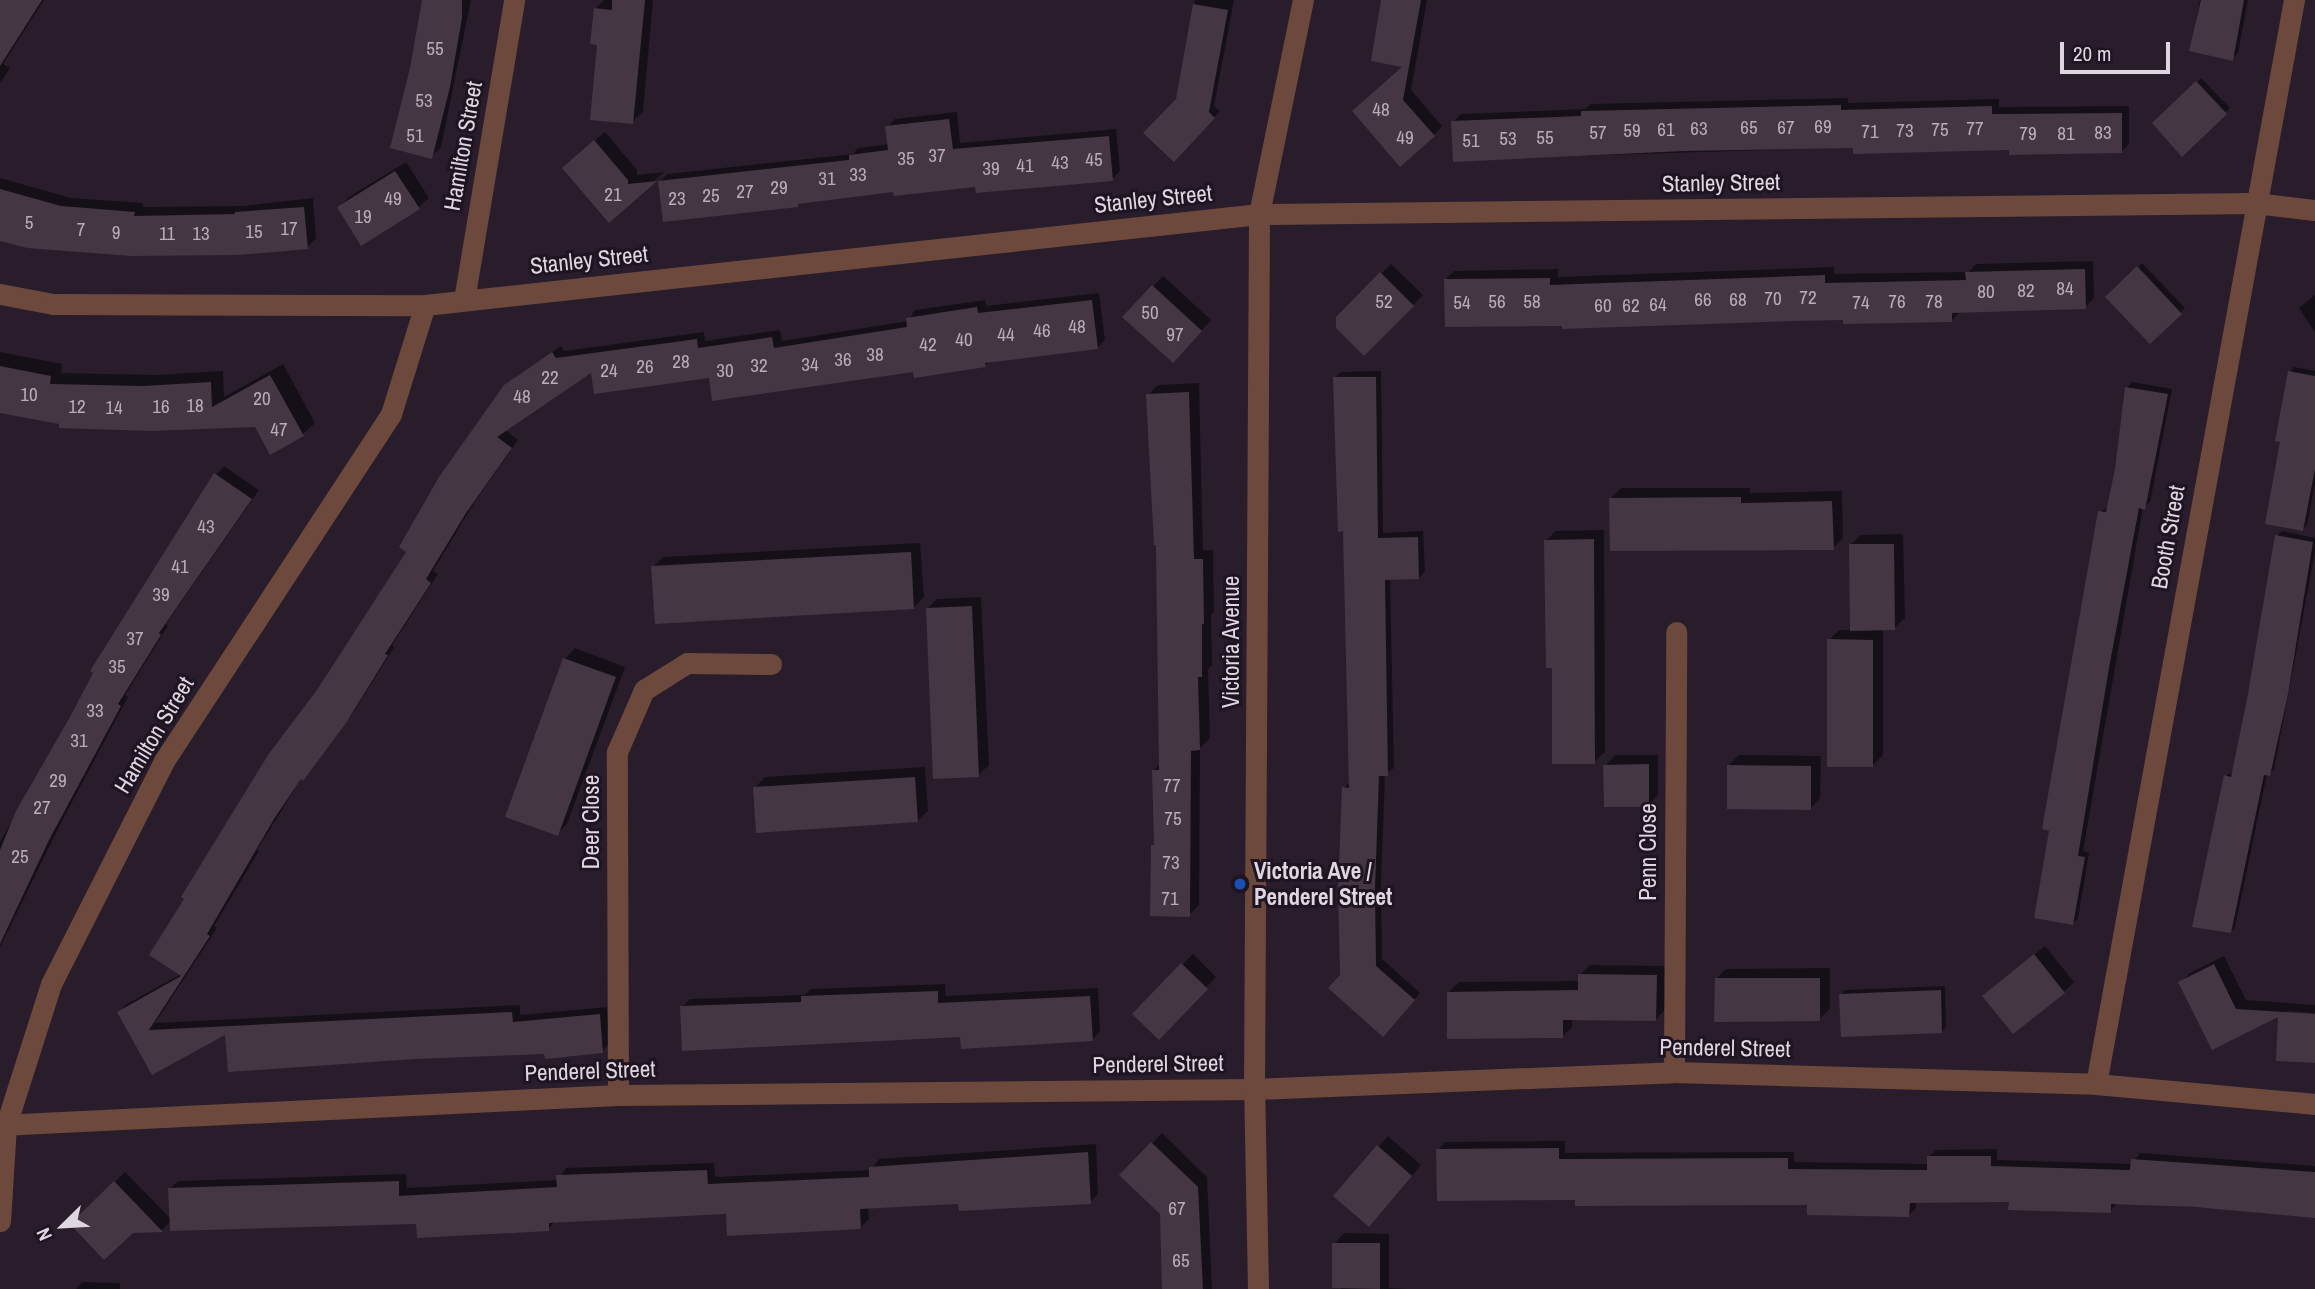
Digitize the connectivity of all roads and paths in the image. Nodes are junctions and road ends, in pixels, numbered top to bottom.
1 (514, 0) edge
2 (1303, 0) edge
3 (2294, 0) edge
4 (2255, 203) junction
5 (2315, 210) edge
6 (1259, 214) junction
7 (0, 294) edge
8 (464, 300) junction
9 (425, 305) junction
10 (1676, 632) dead end
11 (771, 664) dead end
12 (1674, 1072) junction
13 (2096, 1084) junction
14 (1254, 1089) junction
15 (618, 1095) junction
16 (2315, 1104) edge
17 (3, 1125) edge
18 (0, 1221) edge
19 (1258, 1289) edge

1 - 8 street, Hamilton Street
2 - 6 street, Victoria Avenue
3 - 4 street, Booth Street
4 - 5 street, Stanley Street
4 - 6 street, Stanley Street
4 - 13 street, Booth Street
6 - 8 street, Stanley Street
6 - 14 street, Victoria Avenue
7 - 9 street, Stanley Street
8 - 9 street, Stanley Street
9 - 17 street, Hamilton Street
10 - 12 street, Penn Close
11 - 15 street, Deer Close
12 - 13 street, Penderel Street
12 - 14 street, Penderel Street
13 - 16 street, Penderel Street
14 - 15 street, Penderel Street
14 - 19 street, Victoria Avenue
15 - 17 street, Penderel Street
17 - 18 street, Hamilton Street

